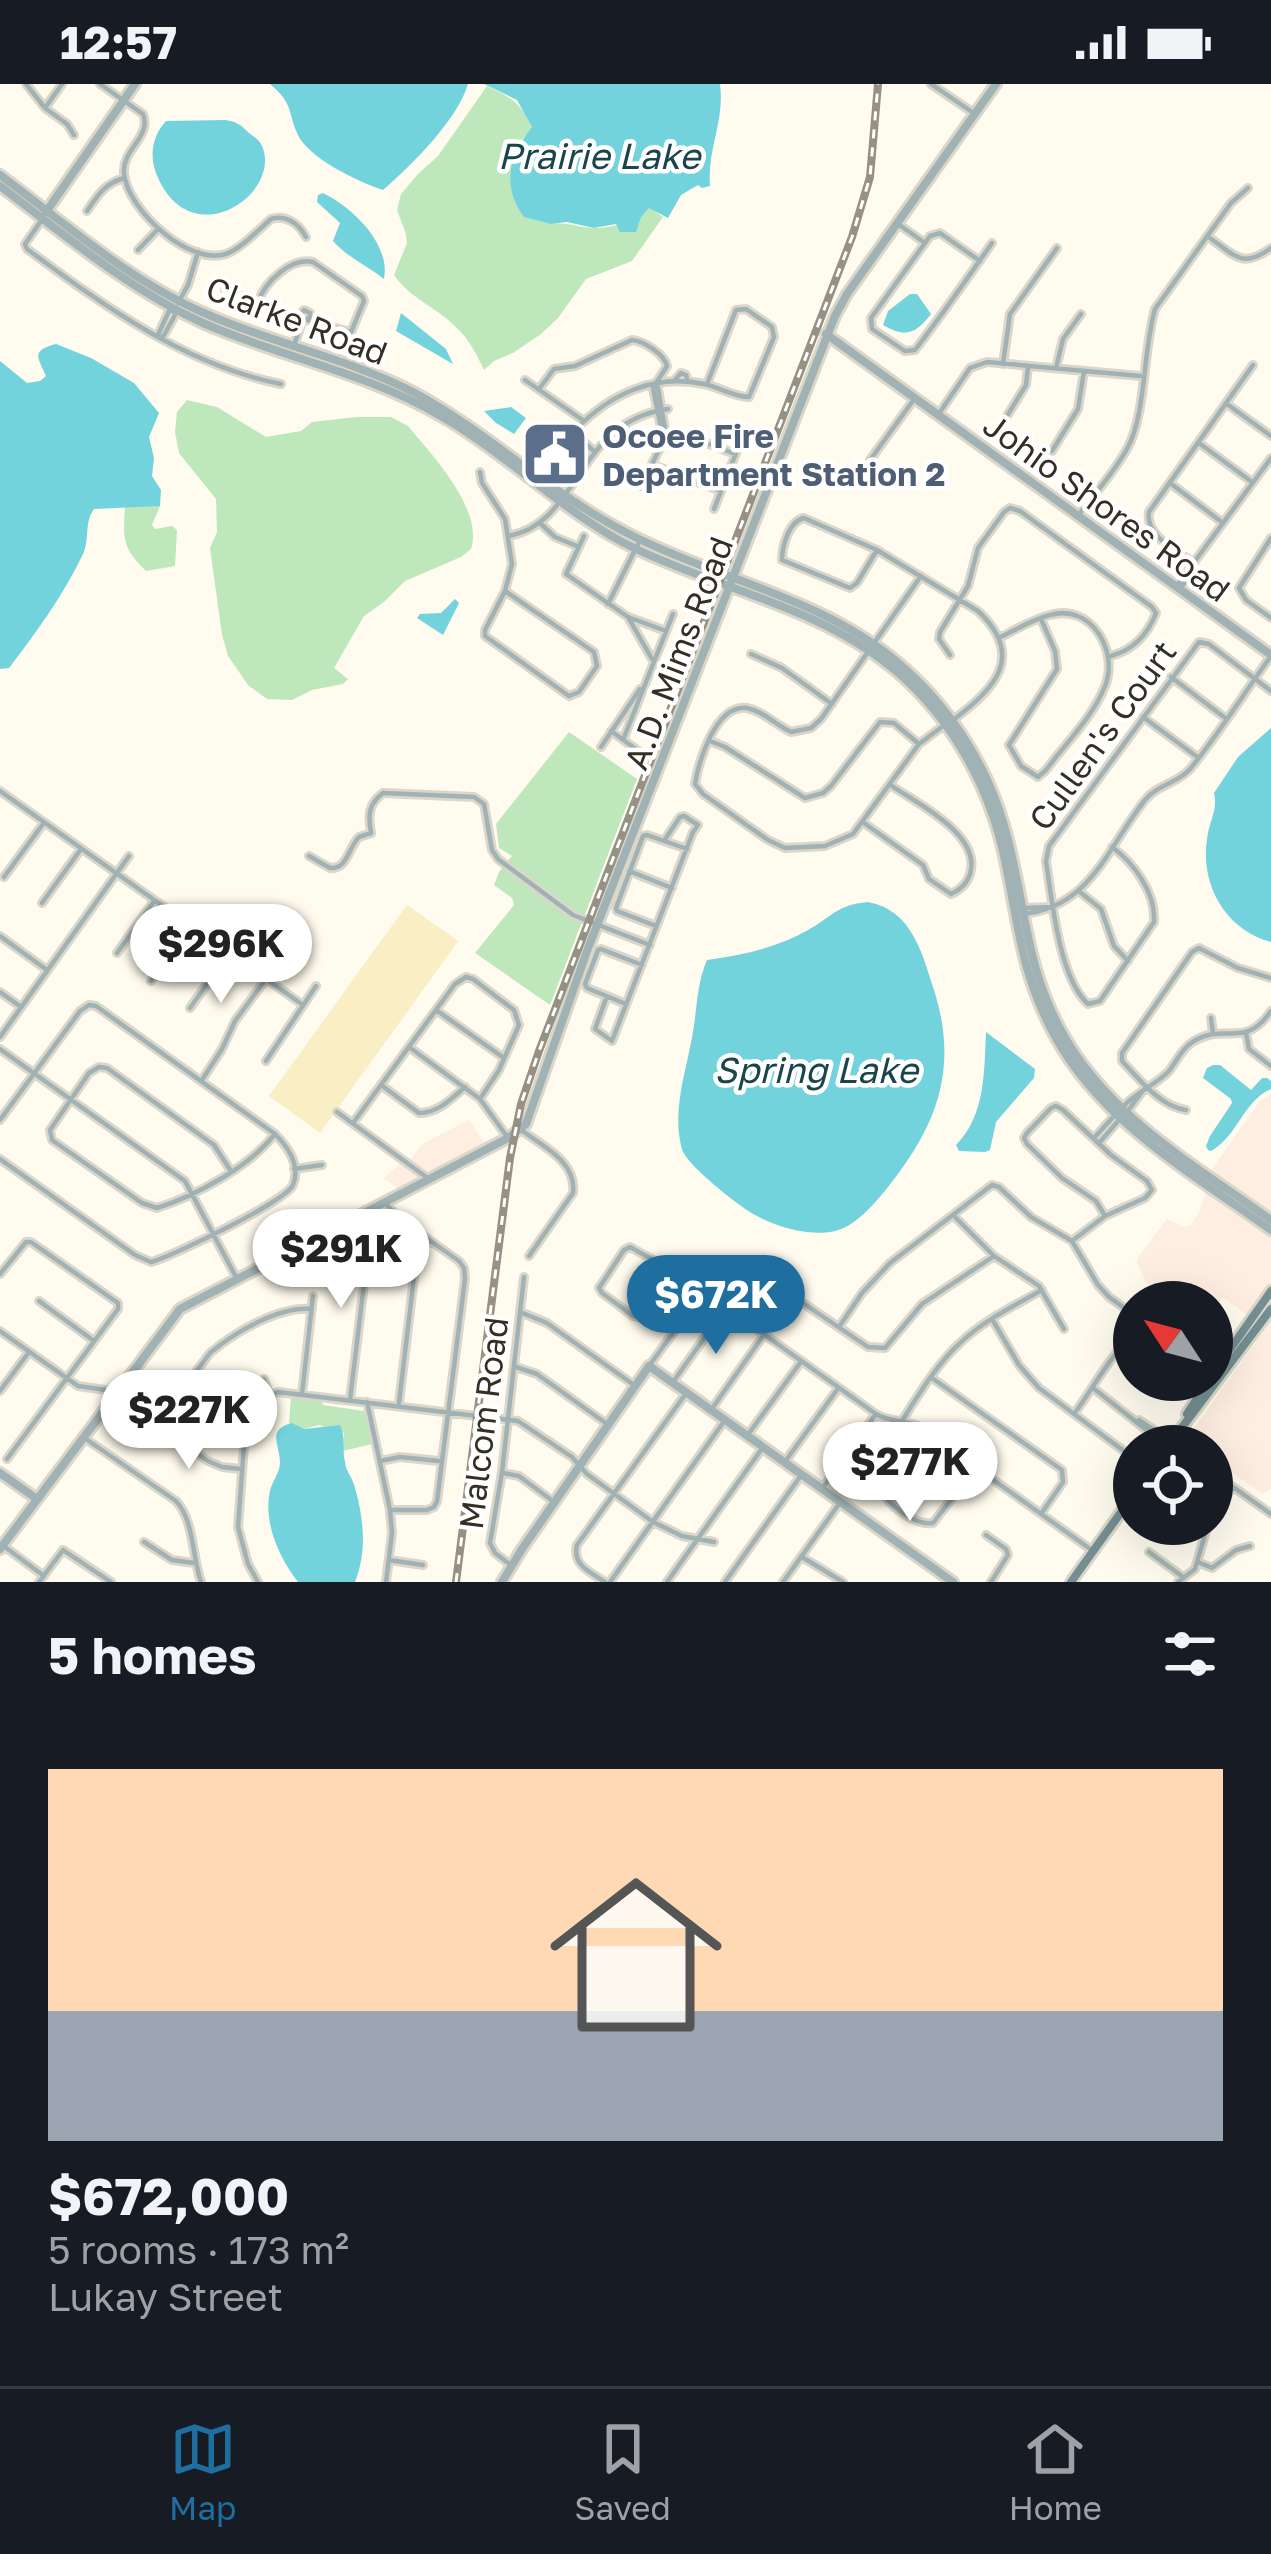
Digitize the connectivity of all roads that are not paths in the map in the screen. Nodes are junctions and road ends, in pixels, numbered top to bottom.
1 (26, 84) edge
2 (62, 84) edge
3 (100, 84) edge
4 (135, 84) edge
5 (931, 84) edge
6 (996, 84) edge
7 (124, 99) junction
8 (45, 108) junction
9 (976, 113) junction
10 (74, 135) dead end
11 (0, 176) edge
12 (124, 178) junction
13 (0, 186) edge
14 (1248, 188) dead end
15 (87, 211) dead end
16 (45, 214) junction
17 (898, 224) junction
18 (158, 229) junction
19 (1207, 236) junction
20 (306, 237) dead end
21 (925, 243) junction
22 (992, 243) dead end
23 (1057, 248) dead end
24 (1271, 248) edge
25 (138, 250) dead end
26 (198, 252) junction
27 (980, 261) junction
28 (225, 290) dead end
29 (258, 302) junction
30 (176, 307) junction
31 (1081, 314) dead end
32 (304, 319) junction
33 (350, 332) junction
34 (826, 334) junction
35 (159, 337) junction
36 (346, 344) dead end
37 (293, 350) junction
38 (1003, 364) junction
39 (1253, 365) dead end
40 (1028, 366) junction
41 (1056, 368) junction
42 (1084, 371) junction
43 (1142, 376) junction
44 (526, 380) dead end
45 (657, 383) junction
46 (281, 384) dead end
47 (707, 384) junction
48 (539, 389) junction
49 (915, 398) junction
50 (1227, 404) junction
51 (663, 410) junction
52 (938, 415) junction
53 (1007, 416) dead end
54 (584, 421) junction
55 (665, 434) junction
56 (1271, 436) edge
57 (740, 443) dead end
58 (1199, 443) junction
59 (1052, 451) dead end
60 (595, 452) junction
61 (735, 454) junction
62 (1271, 458) edge
63 (870, 460) dead end
64 (652, 464) junction
65 (480, 472) dead end
66 (1170, 483) junction
67 (1253, 483) junction
68 (641, 486) dead end
69 (721, 491) junction
70 (561, 498) junction
71 (714, 508) dead end
72 (1078, 516) junction
73 (541, 524) junction
74 (1224, 524) junction
75 (508, 536) junction
76 (584, 536) dead end
77 (1271, 538) edge
78 (638, 544) junction
79 (579, 547) junction
80 (877, 550) junction
81 (1262, 552) junction
82 (1271, 559) edge
83 (1194, 563) junction
84 (921, 575) junction
85 (732, 577) junction
86 (728, 588) junction
87 (1178, 588) junction
88 (505, 591) junction
89 (959, 599) junction
90 (608, 604) junction
91 (673, 614) dead end
92 (628, 617) junction
93 (1271, 618) edge
94 (1041, 619) junction
95 (666, 632) junction
96 (999, 638) junction
97 (872, 648) junction
98 (752, 654) dead end
99 (950, 655) dead end
100 (1271, 655) edge
101 (1111, 656) junction
102 (654, 662) junction
103 (1171, 677) junction
104 (647, 679) junction
105 (1254, 679) junction
106 (1271, 691) edge
107 (832, 704) junction
108 (1143, 716) junction
109 (1226, 718) junction
110 (949, 722) junction
111 (611, 731) junction
112 (623, 740) junction
113 (710, 741) junction
114 (919, 744) junction
115 (601, 747) dead end
116 (640, 752) dead end
117 (1198, 758) junction
118 (891, 784) junction
119 (0, 791) edge
120 (44, 823) junction
121 (864, 823) junction
122 (664, 841) junction
123 (1112, 847) junction
124 (81, 849) junction
125 (687, 849) junction
126 (129, 856) dead end
127 (309, 856) dead end
128 (629, 871) junction
129 (116, 874) junction
130 (4, 878) dead end
131 (672, 888) junction
132 (1080, 892) junction
133 (154, 901) junction
134 (42, 903) dead end
135 (1053, 907) junction
136 (1019, 911) junction
137 (190, 926) junction
138 (598, 926) junction
139 (657, 926) junction
140 (0, 936) edge
141 (650, 945) junction
142 (229, 952) junction
143 (117, 953) dead end
144 (1128, 962) junction
145 (642, 965) junction
146 (47, 970) junction
147 (1271, 978) edge
148 (266, 979) junction
149 (152, 981) dead end
150 (316, 986) dead end
151 (0, 992) edge
152 (607, 996) junction
153 (626, 1004) junction
154 (303, 1005) junction
155 (21, 1007) junction
156 (190, 1008) dead end
157 (436, 1010) junction
158 (1271, 1011) edge
159 (1211, 1018) dead end
160 (1246, 1033) junction
161 (1213, 1034) junction
162 (0, 1037) edge
163 (409, 1047) junction
164 (0, 1048) edge
165 (504, 1058) junction
166 (266, 1060) dead end
167 (1271, 1066) edge
168 (33, 1073) junction
169 (201, 1082) junction
170 (381, 1085) junction
171 (1146, 1086) junction
172 (465, 1088) junction
173 (70, 1098) junction
174 (480, 1099) junction
175 (1186, 1110) dead end
176 (338, 1112) dead end
177 (1121, 1114) junction
178 (0, 1120) edge
179 (353, 1123) junction
180 (275, 1134) junction
181 (514, 1134) junction
182 (1096, 1141) junction
183 (0, 1159) edge
184 (322, 1165) dead end
185 (295, 1168) junction
186 (232, 1171) junction
187 (429, 1179) junction
188 (192, 1192) junction
189 (384, 1202) junction
190 (954, 1216) junction
191 (1105, 1216) junction
192 (353, 1218) junction
193 (1271, 1220) edge
194 (1271, 1229) edge
195 (214, 1234) junction
196 (429, 1240) junction
197 (1072, 1241) junction
198 (529, 1256) dead end
199 (994, 1256) junction
200 (0, 1274) edge
201 (716, 1274) dead end
202 (524, 1277) dead end
203 (237, 1278) junction
204 (1042, 1290) junction
205 (703, 1291) junction
206 (1271, 1291) edge
207 (313, 1296) dead end
208 (656, 1298) junction
209 (794, 1298) dead end
210 (39, 1301) dead end
211 (1113, 1301) edge
212 (1266, 1306) edge
213 (727, 1307) junction
214 (312, 1309) junction
215 (520, 1312) junction
216 (683, 1318) junction
217 (992, 1318) junction
218 (839, 1327) junction
219 (1064, 1329) dead end
220 (0, 1331) edge
221 (764, 1334) junction
222 (94, 1341) junction
223 (1237, 1347) junction
224 (29, 1351) junction
225 (1233, 1352) edge
226 (1113, 1354) edge
227 (801, 1361) junction
228 (514, 1366) junction
229 (649, 1366) junction
230 (67, 1378) junction
231 (932, 1378) junction
232 (264, 1379) dead end
233 (673, 1382) junction
234 (186, 1384) junction
235 (634, 1385) junction
236 (839, 1388) junction
237 (1093, 1388) junction
238 (0, 1391) edge
239 (687, 1393) junction
240 (269, 1394) junction
241 (302, 1394) junction
242 (114, 1396) junction
243 (350, 1400) junction
244 (368, 1402) junction
245 (398, 1406) junction
246 (711, 1410) junction
247 (450, 1413) junction
248 (876, 1414) junction
249 (1074, 1414) junction
250 (246, 1419) junction
251 (508, 1420) junction
252 (725, 1420) junction
253 (902, 1421) junction
254 (608, 1424) junction
255 (156, 1425) junction
256 (1149, 1425) edge
257 (1185, 1425) edge
258 (747, 1436) junction
259 (83, 1437) junction
260 (939, 1441) junction
261 (1113, 1443) edge
262 (763, 1447) junction
263 (7, 1459) dead end
264 (380, 1461) junction
265 (442, 1462) junction
266 (784, 1463) junction
267 (579, 1465) junction
268 (976, 1466) junction
269 (242, 1470) junction
270 (502, 1472) junction
271 (0, 1473) edge
272 (802, 1474) junction
273 (1233, 1487) edge
274 (822, 1489) junction
275 (614, 1494) junction
276 (37, 1499) junction
277 (554, 1502) junction
278 (841, 1502) junction
279 (390, 1510) junction
280 (1041, 1514) junction
281 (1271, 1514) edge
282 (652, 1522) junction
283 (1113, 1523) edge
284 (986, 1535) dead end
285 (698, 1540) junction
286 (143, 1542) dead end
287 (714, 1542) dead end
288 (1203, 1545) edge
289 (1250, 1546) dead end
290 (1, 1548) edge
291 (1093, 1551) junction
292 (1149, 1552) dead end
293 (801, 1556) junction
294 (389, 1560) junction
295 (1198, 1562) junction
296 (194, 1563) junction
297 (423, 1565) dead end
298 (512, 1566) junction
299 (41, 1579) edge
300 (1182, 1580) edge
301 (256, 1581) edge
302 (502, 1581) edge
303 (111, 1582) edge
304 (201, 1582) edge
305 (386, 1582) edge
306 (607, 1582) edge
307 (667, 1582) edge
308 (725, 1582) edge
309 (783, 1582) edge
310 (843, 1582) edge
311 (953, 1582) edge
312 (991, 1582) edge
313 (1071, 1582) edge

1 - 8 street
2 - 8 street
3 - 7 street
4 - 7 street
5 - 9 street
6 - 9 street, A.D. Mims Road
7 - 12 street
7 - 16 street
8 - 10 street
9 - 17 street, A.D. Mims Road
11 - 16 street, Clarke Road
12 - 15 street
12 - 18 street
13 - 16 street, Clarke Road
14 - 19 street
16 - 30 street, Clarke Road
16 - 35 street
17 - 21 street
17 - 34 street, A.D. Mims Road
18 - 25 street
18 - 26 street
19 - 24 street
19 - 43 street
20 - 26 street
21 - 27 street
21 - 27 street
22 - 27 street
23 - 38 street
26 - 30 street
28 - 29 street
29 - 32 street
29 - 33 street
30 - 35 street
30 - 37 street, Clarke Road
31 - 41 street
32 - 33 street
32 - 37 street
33 - 36 street
34 - 49 street, Johio Shores Road
34 - 85 street, A.D. Mims Road
35 - 46 street
37 - 70 street, Clarke Road
38 - 40 street
38 - 52 street
39 - 50 street
40 - 41 street
40 - 53 street
41 - 42 street
42 - 43 street
42 - 59 street
43 - 72 street
44 - 48 street
45 - 47 street
45 - 48 street
45 - 51 street
45 - 54 street
47 - 47 street
48 - 54 street
49 - 52 street, Johio Shores Road
49 - 63 street
50 - 56 street
50 - 58 street
51 - 55 street
51 - 60 street
52 - 72 street, Johio Shores Road
54 - 60 street
55 - 61 street
55 - 64 street
57 - 61 street
58 - 66 street
58 - 67 street
60 - 70 street
61 - 69 street
62 - 67 street
64 - 68 street
64 - 69 street
65 - 75 street
66 - 74 street
66 - 83 street
67 - 74 street
69 - 71 street
70 - 73 street
70 - 78 street, Clarke Road
72 - 87 street, Johio Shores Road
73 - 75 street
73 - 79 street
74 - 83 street
75 - 88 street
76 - 79 street
77 - 81 street
78 - 85 street
78 - 86 street
78 - 90 street
79 - 90 street
80 - 80 street
80 - 84 street
81 - 82 street
81 - 93 street
83 - 87 street
84 - 89 street
84 - 97 street
85 - 86 street, A.D. Mims Road
85 - 97 street
86 - 97 street
86 - 138 street, A.D. Mims Road
87 - 100 street, Johio Shores Road
88 - 88 street
89 - 96 street
89 - 99 street
89 - 101 street
90 - 92 street
91 - 95 street
92 - 95 street
92 - 102 street
94 - 96 street
94 - 101 street
94 - 101 street
95 - 102 street
96 - 110 street
97 - 107 street
97 - 110 street
98 - 107 street
100 - 105 street
102 - 104 street
103 - 105 street, Cullen's Court
103 - 108 street, Cullen's Court
103 - 109 street
104 - 111 street
104 - 112 street
105 - 106 street
105 - 109 street
107 - 113 street
108 - 117 street
108 - 135 street, Cullen's Court
109 - 117 street
110 - 114 street
110 - 136 street
111 - 112 street
111 - 115 street
112 - 116 street
113 - 114 street
113 - 121 street
114 - 118 street
117 - 123 street
118 - 121 street
118 - 121 street
119 - 120 street
120 - 124 street
120 - 130 street
122 - 125 street
122 - 125 street
122 - 128 street
123 - 132 street
123 - 144 street, Cullen's Court
124 - 129 street
124 - 134 street
125 - 131 street
126 - 129 street
127 - 138 street
128 - 131 street
128 - 139 street
129 - 133 street
129 - 146 street
131 - 139 street
132 - 135 street
132 - 144 street
133 - 137 street
133 - 143 street
135 - 136 street
135 - 144 street, Cullen's Court
136 - 177 street
137 - 142 street
137 - 149 street
138 - 141 street
138 - 181 street, A.D. Mims Road
139 - 141 street
140 - 146 street
141 - 145 street
142 - 148 street
142 - 156 street
145 - 152 street
145 - 153 street
146 - 155 street
147 - 171 street
148 - 154 street
148 - 169 street
150 - 154 street
151 - 155 street
152 - 153 street
152 - 153 street
154 - 166 street
155 - 162 street
157 - 163 street
157 - 165 street
157 - 165 street
158 - 160 street
159 - 161 street
160 - 161 street
160 - 167 street
161 - 171 street
163 - 170 street
163 - 172 street
164 - 168 street
165 - 174 street
168 - 169 street
168 - 173 street
168 - 178 street
169 - 180 street
170 - 172 street
170 - 179 street
171 - 175 street
171 - 177 street
172 - 174 street
173 - 186 street
173 - 188 street
173 - 188 street
174 - 181 street
176 - 179 street
177 - 182 street
177 - 193 street
177 - 194 street
179 - 187 street
180 - 185 street
180 - 186 street
181 - 187 street
181 - 198 street
182 - 191 street
182 - 191 street
183 - 195 street
184 - 185 street
185 - 195 street
186 - 188 street
187 - 189 street
188 - 195 street
189 - 192 street
189 - 196 street
190 - 197 street
190 - 199 street
190 - 218 street
191 - 197 street
192 - 203 street
192 - 243 street
195 - 203 street
196 - 245 street
196 - 247 street
197 - 211 street
199 - 204 street
199 - 218 street
200 - 222 street
201 - 205 street
202 - 215 street, Malcom Road
203 - 242 street
204 - 217 street
204 - 219 street
205 - 213 street
205 - 216 street
206 - 212 main road
207 - 214 street
208 - 208 street
208 - 216 street
209 - 218 street
210 - 222 street
212 - 223 main road
213 - 221 street
213 - 233 street
214 - 234 street
214 - 241 street
215 - 228 street, Malcom Road
215 - 235 street
216 - 229 street
217 - 231 street
217 - 249 street
220 - 224 street
221 - 227 street
221 - 246 street
222 - 230 street
223 - 225 main road
223 - 257 main road
224 - 230 street
224 - 238 street
226 - 237 street
227 - 236 street
227 - 258 street
228 - 251 street, Malcom Road
228 - 254 street
229 - 233 street
229 - 235 street
230 - 242 street
230 - 263 street
231 - 253 street
231 - 280 street
232 - 240 street
233 - 239 street
234 - 250 street
234 - 255 street
235 - 254 street
236 - 248 street
236 - 266 street
237 - 249 street
237 - 256 street
239 - 246 street
239 - 275 street
240 - 241 street
240 - 250 street
241 - 243 street
242 - 255 street
242 - 259 street
243 - 244 street
244 - 245 street
244 - 264 street
245 - 247 street
246 - 252 street
247 - 251 street
247 - 265 street
248 - 253 street
248 - 274 street
249 - 261 street
250 - 269 street
251 - 267 street
251 - 270 street, Malcom Road
252 - 258 street
252 - 282 street
253 - 260 street
254 - 267 street
255 - 269 street
258 - 262 street
259 - 276 street
259 - 296 street
260 - 268 street
260 - 268 street
262 - 266 street
262 - 285 street
264 - 265 street
264 - 279 street
265 - 279 street
266 - 272 street
267 - 275 street
267 - 277 street
268 - 280 street
269 - 301 street
270 - 277 street
270 - 298 street, Malcom Road
271 - 276 street
272 - 274 street
272 - 308 street
273 - 281 street
274 - 278 street
275 - 282 street
275 - 306 street
276 - 290 street
277 - 298 street
278 - 293 street
278 - 311 street
279 - 294 street
280 - 291 street
282 - 285 street
282 - 306 street
283 - 291 main road
284 - 312 street
285 - 287 street
285 - 307 street
286 - 296 street
288 - 295 street
289 - 295 street
290 - 299 street
291 - 313 main road
292 - 300 street
293 - 309 street
293 - 310 street
294 - 297 street
294 - 305 street
295 - 300 street
296 - 304 street
298 - 302 street
299 - 303 street

